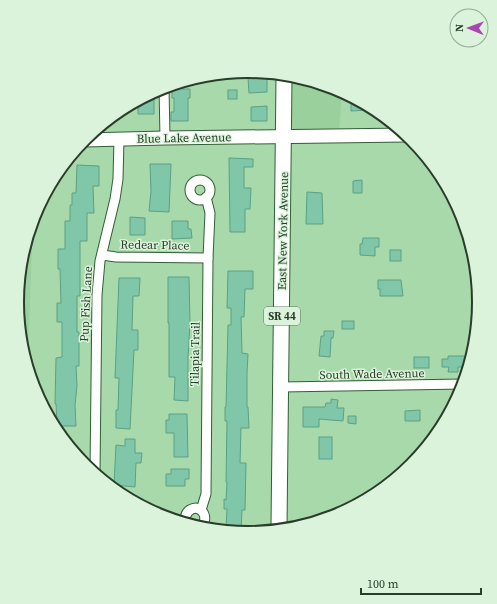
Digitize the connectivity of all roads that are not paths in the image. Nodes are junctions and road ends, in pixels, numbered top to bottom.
1 (284, 80) edge
2 (164, 94) edge
3 (399, 135) edge
4 (284, 137) junction
5 (165, 138) junction
6 (119, 139) junction
7 (93, 140) edge
8 (206, 197) dead end
9 (102, 255) junction
10 (208, 258) junction
11 (457, 384) edge
12 (281, 387) junction
13 (95, 466) edge
14 (201, 510) junction
15 (185, 518) edge
16 (204, 522) edge
17 (279, 525) edge

1 - 4 main road, East New York Avenue / SR 44
2 - 5 street
3 - 4 main road, Blue Lake Avenue
4 - 5 main road, Blue Lake Avenue
4 - 12 main road, East New York Avenue / SR 44
5 - 6 main road, Blue Lake Avenue
6 - 7 main road, Blue Lake Avenue
6 - 9 street, Pup Fish Lane
8 - 10 street, Tilapia Trail
9 - 10 street, Redear Place
9 - 13 street, Pup Fish Lane
10 - 14 street, Tilapia Trail
11 - 12 street, South Wade Avenue
12 - 17 main road, East New York Avenue / SR 44
14 - 15 street
14 - 16 street, Tilapia Trail

